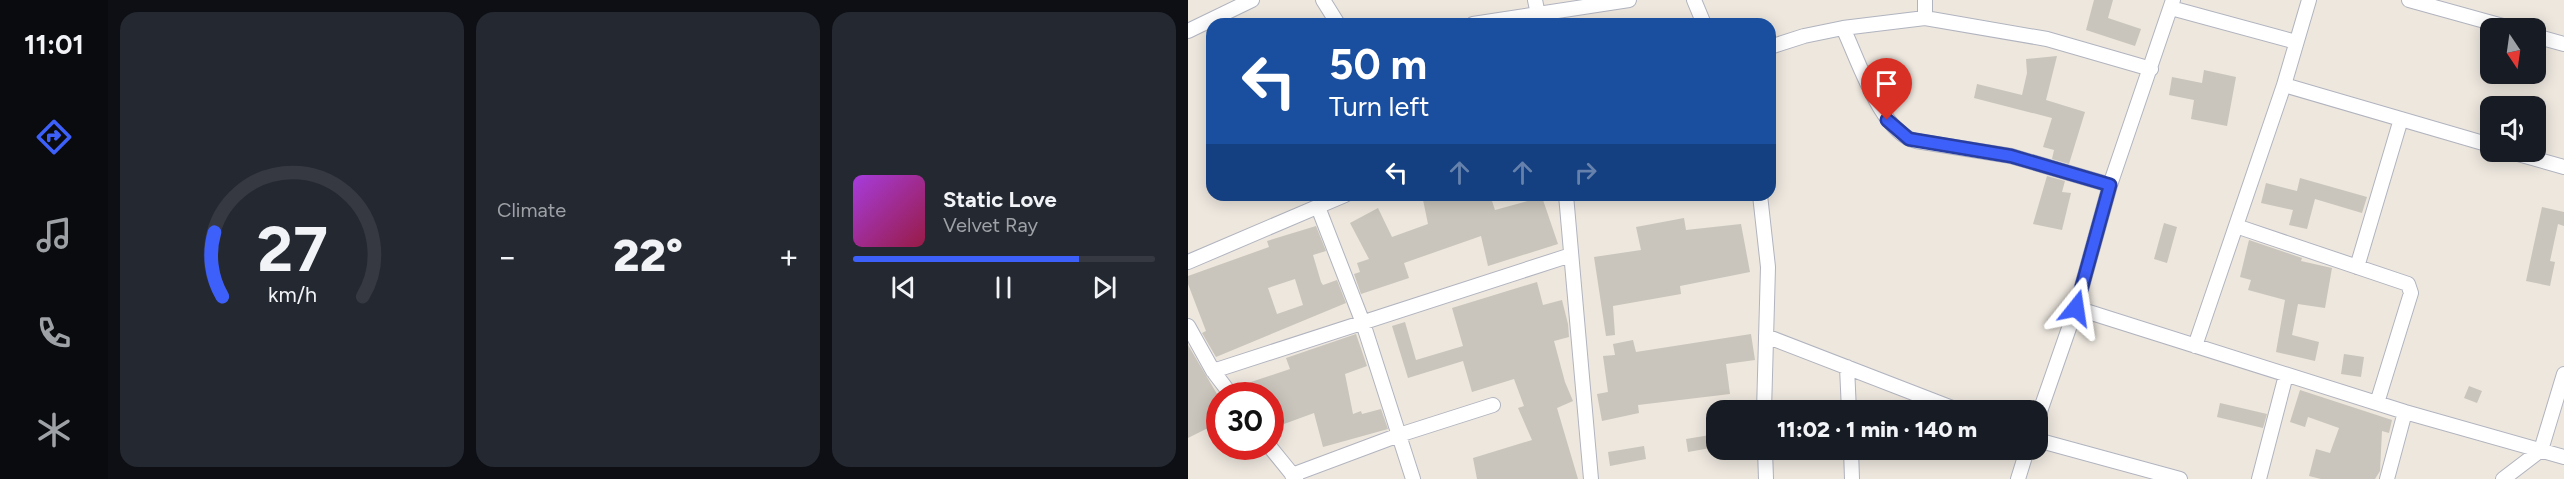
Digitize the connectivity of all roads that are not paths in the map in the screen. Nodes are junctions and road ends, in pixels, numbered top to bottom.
1 (1252, 0) edge
2 (1323, 0) edge
3 (1535, 0) edge
4 (1629, 0) edge
5 (1694, 0) edge
6 (1925, 0) edge
7 (2309, 0) edge
8 (2409, 0) edge
9 (2172, 4) edge
10 (1215, 18) edge
11 (1334, 18) edge
12 (1539, 18) edge
13 (1544, 18) edge
14 (1702, 18) edge
15 (1925, 18) junction
16 (2480, 20) edge
17 (1206, 22) edge
18 (1843, 28) junction
19 (1188, 31) edge
20 (2546, 39) edge
21 (2296, 42) junction
22 (2564, 44) edge
23 (1776, 45) edge
24 (2151, 69) junction
25 (2284, 85) junction
26 (2401, 119) junction
27 (2480, 142) edge
28 (2546, 162) edge
29 (2564, 167) edge
30 (2110, 185) junction
31 (1332, 201) edge
32 (1566, 201) edge
33 (1761, 201) edge
34 (1318, 207) junction
35 (2236, 226) junction
36 (1571, 255) junction
37 (1188, 262) edge
38 (2356, 267) junction
39 (2076, 308) junction
40 (1363, 323) junction
41 (1188, 326) edge
42 (1766, 336) junction
43 (2195, 346) junction
44 (1847, 367) junction
45 (1213, 371) junction
46 (2564, 374) edge
47 (2286, 375) junction
48 (1221, 382) edge
49 (1764, 400) edge
50 (1848, 400) edge
51 (1932, 400) edge
52 (2044, 400) edge
53 (2377, 403) junction
54 (1493, 405) dead end
55 (2405, 412) junction
56 (1399, 435) junction
57 (2048, 443) edge
58 (2541, 450) junction
59 (2564, 457) edge
60 (1280, 460) edge
61 (1765, 460) edge
62 (1851, 460) edge
63 (2024, 460) edge
64 (1294, 477) edge
65 (1413, 479) edge
66 (1591, 479) edge
67 (1766, 479) edge
68 (1852, 479) edge
69 (2018, 479) edge
70 (2180, 479) edge
71 (2259, 479) edge
72 (2387, 479) edge
73 (2504, 479) edge

1 - 10 street
2 - 11 street
3 - 12 street
4 - 13 street
5 - 14 street
6 - 15 street
7 - 21 street
8 - 16 street
9 - 21 street
9 - 24 street
15 - 18 street
15 - 24 street
17 - 19 street
18 - 23 street
18 - 30 street
20 - 22 street
21 - 25 street
24 - 30 street
25 - 26 street
25 - 35 street
26 - 27 street
26 - 38 street
28 - 29 street
30 - 39 street
31 - 34 street
32 - 36 street
33 - 42 street
34 - 37 street
34 - 40 street
35 - 38 street
35 - 43 street
36 - 40 street
36 - 66 street
38 - 53 street
39 - 43 street
39 - 52 street
40 - 45 street
40 - 56 street
41 - 45 street
42 - 44 street
42 - 49 street
43 - 47 street
44 - 50 street
44 - 51 street
45 - 48 street
46 - 58 street
47 - 53 street
47 - 71 street
53 - 55 street
54 - 56 street
55 - 58 street
55 - 72 street
56 - 64 street
56 - 65 street
57 - 70 street
58 - 59 street
58 - 73 street
60 - 64 street
61 - 67 street
62 - 68 street
63 - 69 street

